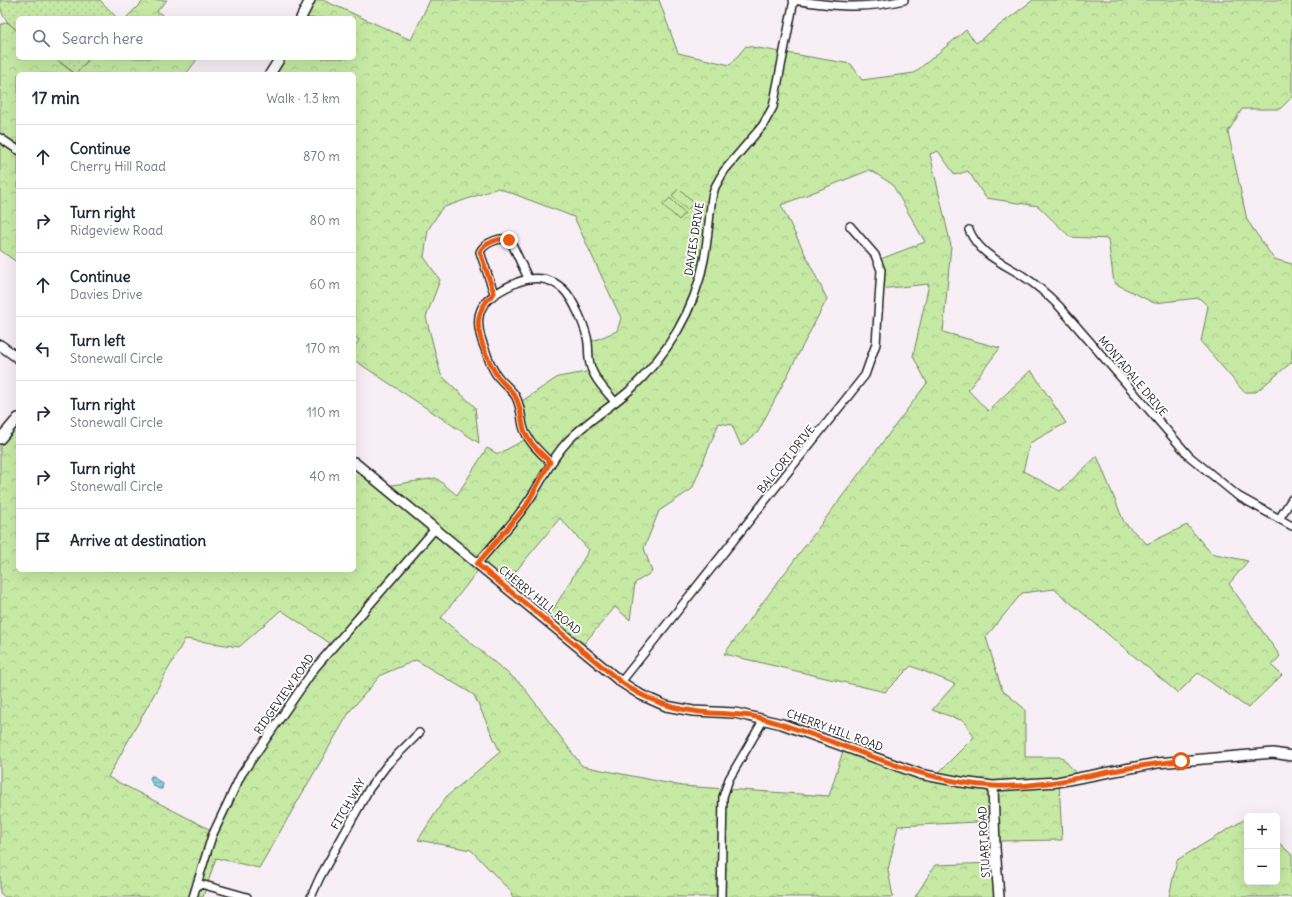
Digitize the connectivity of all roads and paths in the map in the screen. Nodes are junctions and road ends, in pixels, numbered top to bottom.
1 (310, 0) edge
2 (793, 0) edge
3 (904, 0) edge
4 (302, 16) edge
5 (279, 60) edge
6 (271, 72) edge
7 (0, 138) edge
8 (16, 149) edge
9 (850, 226) dead end
10 (968, 230) dead end
11 (528, 278) junction
12 (494, 293) junction
13 (0, 346) edge
14 (16, 357) edge
15 (615, 402) junction
16 (16, 420) edge
17 (0, 439) edge
18 (550, 462) junction
19 (356, 464) edge
20 (1292, 499) edge
21 (1279, 519) junction
22 (1292, 526) edge
23 (435, 529) junction
24 (477, 564) junction
25 (621, 682) junction
26 (764, 719) junction
27 (419, 733) dead end
28 (1292, 756) edge
29 (993, 786) junction
30 (197, 883) junction
31 (193, 897) edge
32 (247, 897) edge
33 (311, 897) edge
34 (721, 897) edge
35 (1000, 897) edge

1 - 4 street
2 - 3 street
2 - 15 street, DAVIES DRIVE
5 - 6 street
7 - 8 street
9 - 25 street, BALCORT DRIVE
10 - 21 street, MONTADALE DRIVE
11 - 12 street
11 - 12 street
11 - 15 street
12 - 18 street
13 - 14 street
15 - 18 street, DAVIES DRIVE
16 - 17 street
18 - 24 street, DAVIES DRIVE
19 - 23 street, CHERRY HILL ROAD
20 - 21 street
21 - 22 street, MONTADALE DRIVE
23 - 24 street, CHERRY HILL ROAD
23 - 30 street, RIDGEVIEW ROAD
24 - 25 street, CHERRY HILL ROAD
25 - 26 street, CHERRY HILL ROAD
26 - 29 street, CHERRY HILL ROAD
26 - 34 street
27 - 33 street, FITCH WAY
28 - 29 street, CHERRY HILL ROAD
29 - 35 street, STUART ROAD
30 - 31 street, RIDGEVIEW ROAD
30 - 32 street

